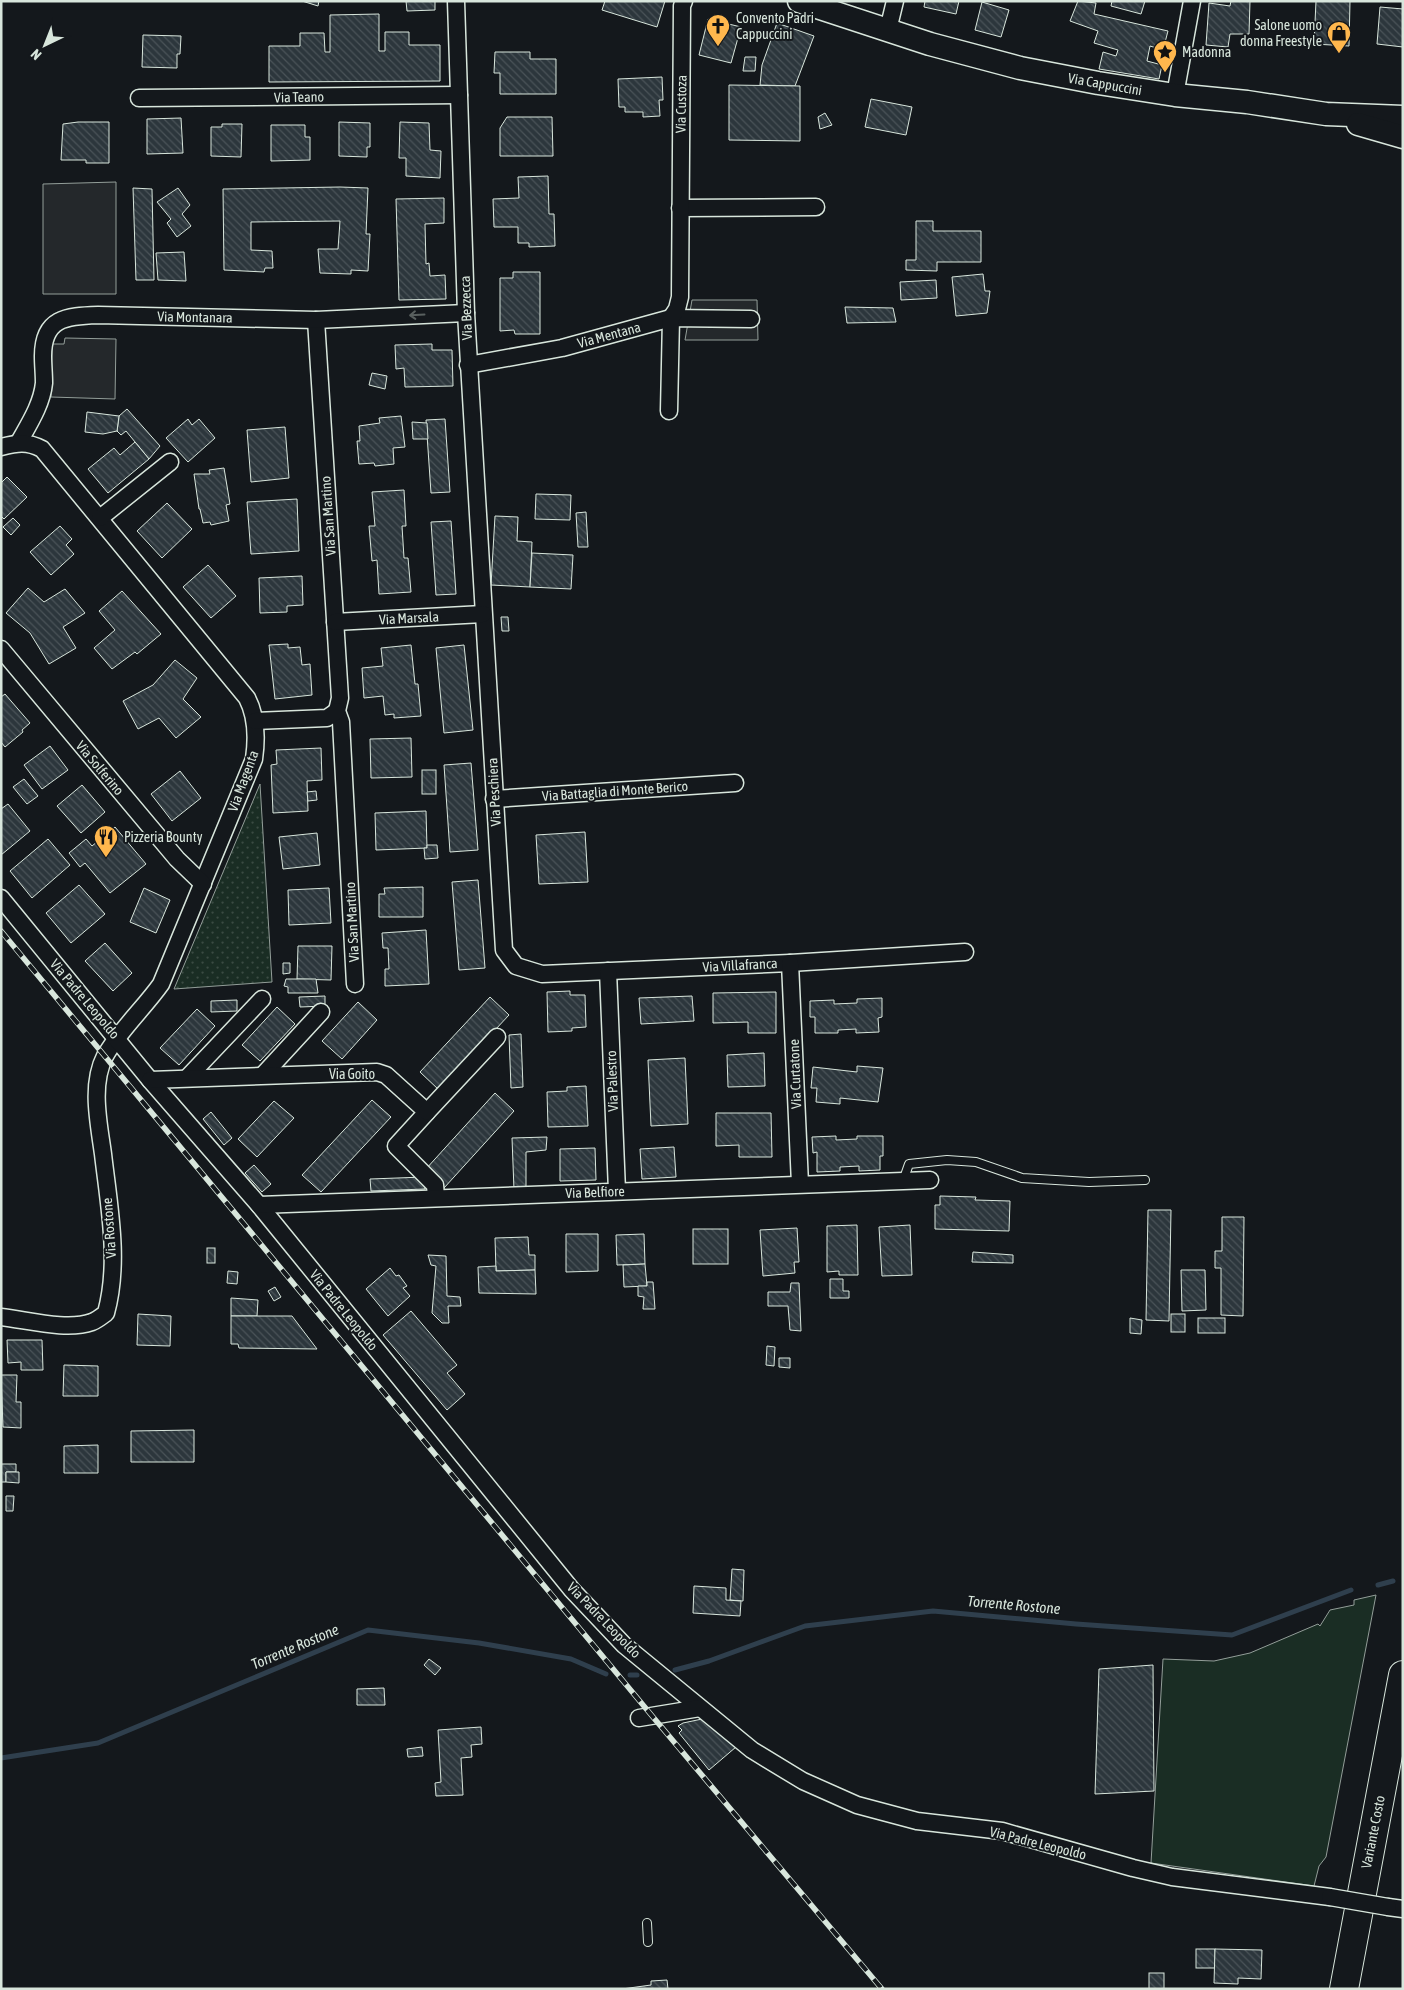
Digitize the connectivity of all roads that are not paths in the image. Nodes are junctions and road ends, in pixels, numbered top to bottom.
1 (456, 1) edge
2 (684, 1) edge
3 (799, 1) edge
4 (895, 1) edge
5 (1192, 1) edge
6 (888, 30) junction
7 (458, 95) junction
8 (1174, 95) junction
9 (139, 98) dead end
10 (1326, 114) junction
11 (1403, 117) edge
12 (1403, 137) edge
13 (816, 207) dead end
14 (680, 208) junction
15 (466, 313) junction
16 (671, 318) junction
17 (751, 319) dead end
18 (316, 320) junction
19 (468, 365) junction
20 (670, 410) dead end
21 (19, 442) junction
22 (1, 447) edge
23 (170, 462) dead end
24 (100, 518) junction
25 (483, 614) junction
26 (335, 622) junction
27 (1, 649) edge
28 (337, 711) junction
29 (255, 721) junction
30 (735, 783) dead end
31 (494, 799) junction
32 (203, 884) junction
33 (1, 898) edge
34 (965, 952) dead end
35 (790, 963) junction
36 (516, 966) joint
37 (608, 971) junction
38 (355, 984) dead end
39 (262, 999) dead end
40 (321, 1012) dead end
41 (496, 1037) dead end
42 (117, 1039) junction
43 (264, 1075) junction
44 (187, 1078) junction
45 (150, 1080) junction
46 (427, 1112) junction
47 (930, 1180) dead end
48 (1144, 1180) dead end
49 (902, 1181) junction
50 (800, 1184) junction
51 (617, 1192) junction
52 (436, 1197) junction
53 (259, 1205) junction
54 (1, 1317) edge
55 (1403, 1675) edge
56 (700, 1708) junction
57 (639, 1718) dead end
58 (1395, 1908) edge
59 (647, 1923) dead end
60 (648, 1942) dead end
61 (1344, 1989) edge

1 - 7 street, Via Bezzecca
2 - 14 street, Via Custoza
3 - 6 main road, Via Cappuccini
4 - 6 street
5 - 8 street
6 - 8 main road, Via Cappuccini
7 - 9 street, Via Teano
7 - 15 street, Via Bezzecca
8 - 10 main road, Via Cappuccini
10 - 11 main road, Via Cappuccini
10 - 12 main road, Via Cappuccini
13 - 14 street
14 - 16 street, Via Custoza
15 -> 18 street, Via Montanara
15 - 19 street, Via Bezzecca
16 - 17 street, Via Mentana
16 - 19 street, Via Mentana
16 - 20 street
18 - 21 street, Via Montanara
18 - 26 street, Via San Martino
19 - 25 street, Via Bezzecca
21 - 22 street
21 - 24 street, Via Magenta
23 - 24 street
24 - 29 street, Via Magenta
25 - 26 street, Via Marsala
25 - 31 street, Via Peschiera
26 - 28 street, Via San Martino
27 - 32 street, Via Solferino
28 - 29 street
28 - 38 street, Via San Martino
29 - 32 street, Via Magenta
30 - 31 street, Via Battaglia di Monte Berico
31 - 36 street, Via Peschiera
32 - 42 street, Via Magenta
33 - 42 street, Via Padre Leopoldo
34 - 35 street, Via Villafranca
35 - 37 street, Via Villafranca
35 - 50 street, Via Curtatone
36 - 37 street, Via Villafranca
37 - 51 street, Via Palestro
39 - 44 street
40 - 43 street
41 - 46 street
42 - 45 street, Via Padre Leopoldo
42 - 54 street, Via Rostone
43 - 44 street, Via Goito
43 - 46 street, Via Goito
44 - 45 street, Via Goito
45 - 53 street, Via Padre Leopoldo
46 - 52 street
47 - 49 street, Via Belfiore
48 - 49 lane
49 - 50 street, Via Belfiore
50 - 51 street, Via Belfiore
51 - 52 street, Via Belfiore
52 - 53 street, Via Belfiore
53 - 56 street, Via Padre Leopoldo
55 - 61 highway, Variante Costo
56 - 57 street
56 - 58 street, Via Padre Leopoldo, bridge
59 - 60 lane

